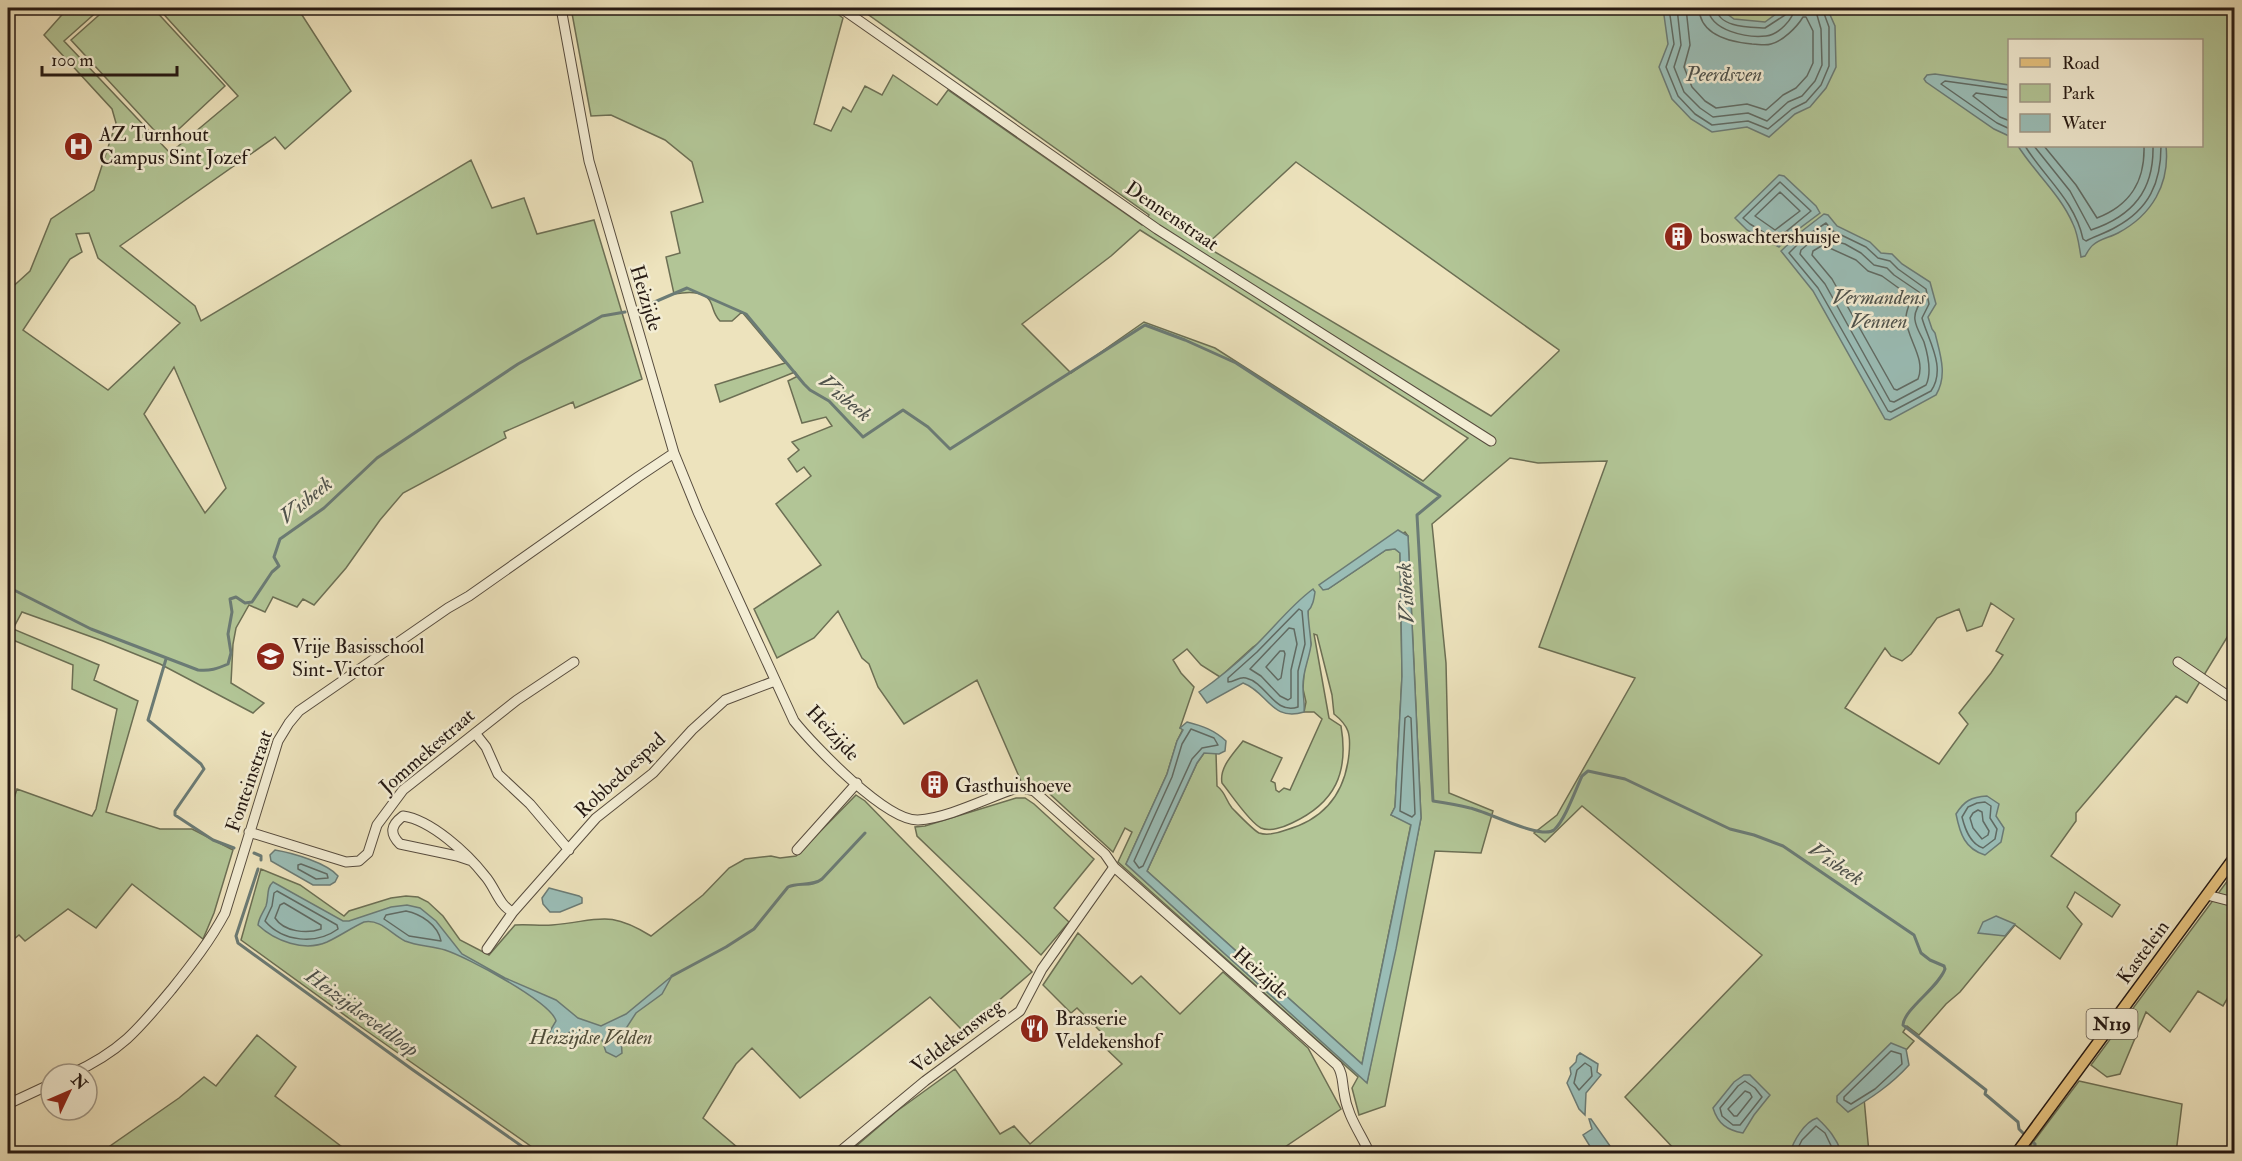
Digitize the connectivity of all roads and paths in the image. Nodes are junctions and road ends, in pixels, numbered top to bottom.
1 (561, 8) edge
2 (841, 8) edge
3 (1491, 441) dead end
4 (674, 453) junction
5 (574, 662) dead end
6 (2178, 662) dead end
7 (775, 681) junction
8 (2235, 700) edge
9 (475, 733) junction
10 (857, 783) junction
11 (249, 832) junction
12 (569, 850) junction
13 (797, 850) dead end
14 (2235, 858) edge
15 (472, 861) junction
16 (1114, 867) junction
17 (2207, 895) junction
18 (2235, 902) edge
19 (513, 912) junction
20 (487, 949) dead end
21 (96, 1062) edge
22 (39, 1089) edge
23 (8, 1104) edge
24 (837, 1154) edge
25 (1370, 1154) edge
26 (2016, 1154) edge

1 - 4 street, Heizijde
2 - 3 street, Dennenstraat
4 - 7 street, Heizijde
4 - 11 street, Fonteinstraat
5 - 9 street, Jommekestraat
6 - 8 street
7 - 10 street, Heizijde
7 - 12 street, Robbedoespad
9 - 11 street, Jommekestraat
9 - 12 street
10 - 13 street
10 - 16 street, Heizijde
11 - 21 street, Fonteinstraat
12 - 19 street, Robbedoespad
14 - 17 main road, Kastelein / N119
15 - 15 street
15 - 19 street
16 - 24 street, Veldekensweg
16 - 25 street, Heizijde
17 - 18 street
17 - 26 main road, Kastelein / N119
19 - 20 street, Robbedoespad
22 - 23 street

